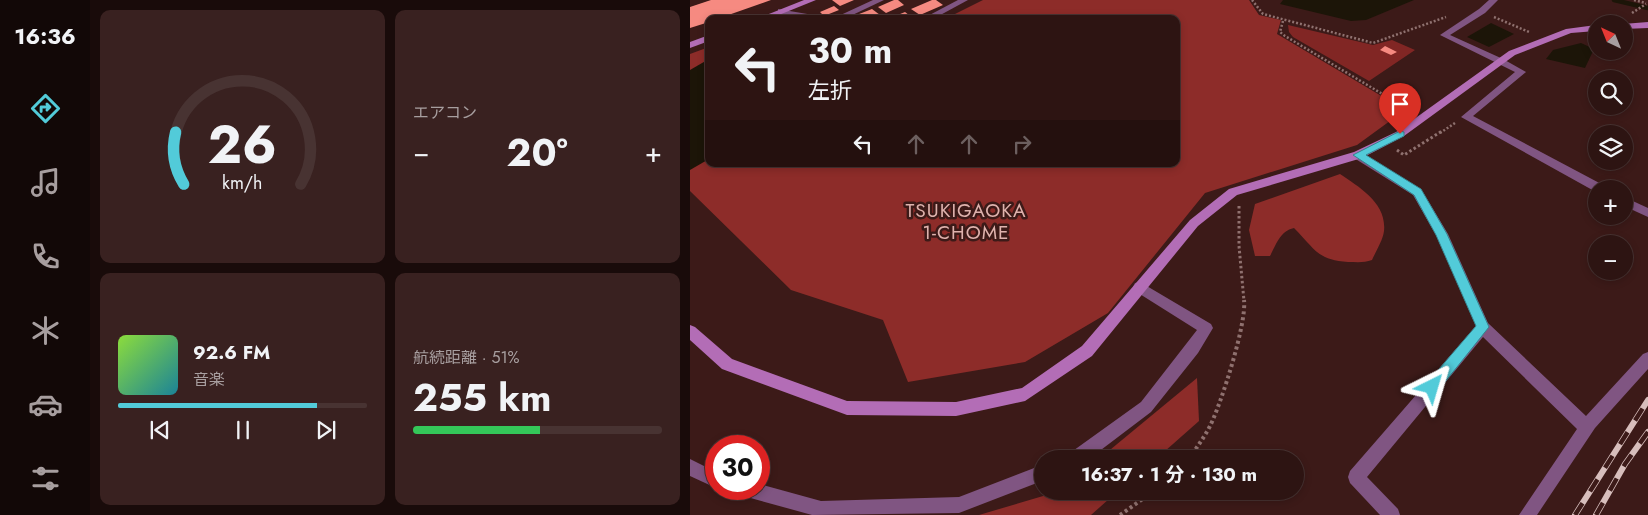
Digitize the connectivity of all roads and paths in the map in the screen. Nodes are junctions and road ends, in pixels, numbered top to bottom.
1 (812, 0) edge
2 (880, 0) edge
3 (964, 0) edge
4 (1252, 0) edge
5 (1494, 0) edge
6 (1634, 0) edge
7 (1648, 4) edge
8 (781, 11) junction
9 (1482, 11) junction
10 (770, 15) edge
11 (800, 15) edge
12 (845, 15) edge
13 (934, 15) edge
14 (1446, 17) dead end
15 (1283, 21) junction
16 (1633, 26) edge
17 (1648, 26) edge
18 (1588, 29) edge
19 (705, 39) edge
20 (1546, 40) junction
21 (690, 45) edge
22 (1498, 60) junction
23 (1412, 111) dead end
24 (1466, 117) junction
25 (1403, 143) dead end
26 (1358, 155) junction
27 (1588, 182) edge
28 (1239, 205) dead end
29 (1633, 206) edge
30 (1648, 213) edge
31 (1140, 287) junction
32 (1483, 327) junction
33 (690, 330) edge
34 (1648, 359) edge
35 (1586, 427) junction
36 (1088, 450) edge
37 (1195, 450) edge
38 (690, 467) edge
39 (705, 474) edge
40 (1034, 476) edge
41 (770, 495) edge
42 (1141, 500) edge
43 (841, 512) edge
44 (1120, 515) edge
45 (1392, 515) edge
46 (1527, 515) edge

1 - 8 street
2 - 12 street
3 - 13 street
4 - 15 path
5 - 9 street
6 - 7 path
8 - 10 street
8 - 11 street
9 - 20 path
9 - 22 street
14 - 15 path
15 - 23 path
16 - 17 street
18 - 20 street
19 - 21 street
20 - 22 street
22 - 24 street
22 - 26 street
24 - 25 path
24 - 27 street
26 - 31 street
26 - 32 street
28 - 37 path
29 - 30 street
31 - 33 street
31 - 36 street
32 - 35 street
32 - 45 street
34 - 35 street
35 - 46 street
38 - 39 street
40 - 43 street
41 - 43 street
42 - 44 path

